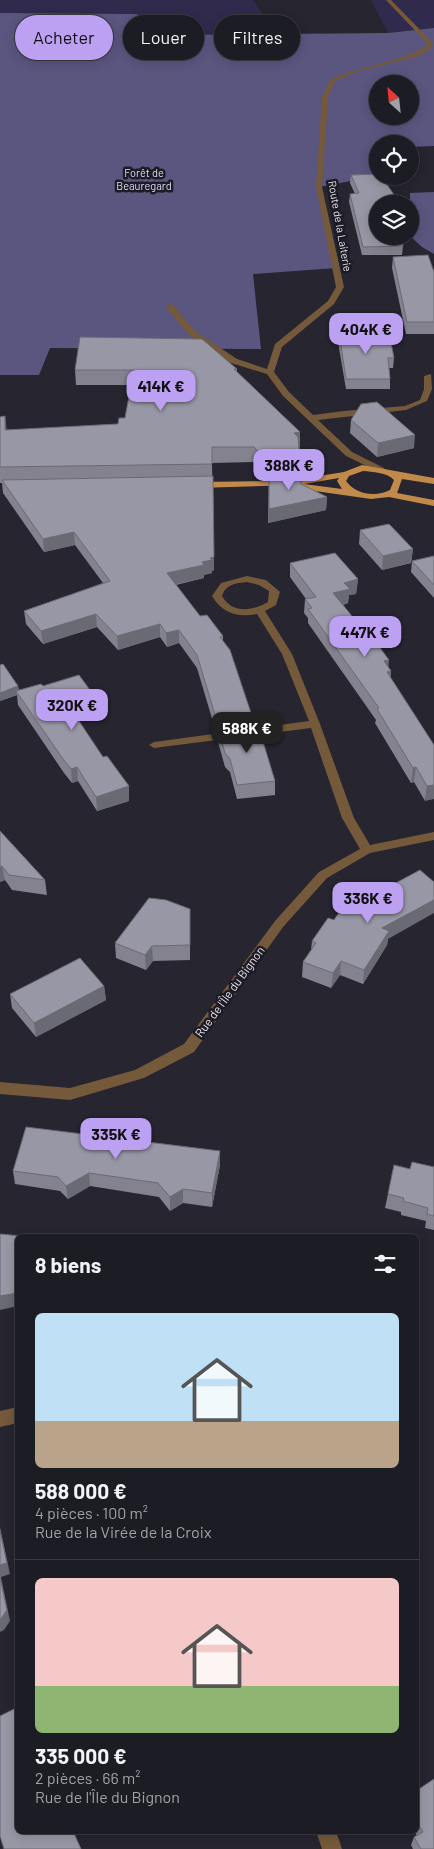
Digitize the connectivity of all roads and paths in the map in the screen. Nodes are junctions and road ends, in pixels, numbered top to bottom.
1 (388, 0) edge
2 (169, 306) dead end
3 (270, 372) junction
4 (428, 376) dead end
5 (313, 418) junction
6 (349, 454) junction
7 (381, 470) junction
8 (350, 472) junction
9 (394, 475) junction
10 (434, 481) edge
11 (288, 484) junction
12 (190, 485) edge
13 (353, 493) junction
14 (387, 494) junction
15 (434, 502) edge
16 (260, 611) junction
17 (315, 724) junction
18 (154, 745) dead end
19 (434, 836) edge
20 (367, 850) junction
21 (0, 1088) edge
22 (15, 1416) edge
23 (0, 1419) edge
24 (327, 1834) edge
25 (332, 1849) edge

1 - 3 street, Route de la Laiterie
2 - 3 street
3 - 5 street
4 - 5 street
5 - 6 street
6 - 7 street
6 - 8 street
7 - 8 main road
7 - 9 main road
8 - 11 main road
8 - 13 main road
9 - 10 main road
9 - 14 main road
11 - 12 main road
11 - 13 main road
13 - 14 main road
14 - 15 main road
16 - 16 street
16 - 17 street
17 - 18 street
17 - 20 street
19 - 20 street, Rue de l'Île du Bignon
20 - 21 street, Rue de l'Île du Bignon
22 - 23 street
24 - 25 street

